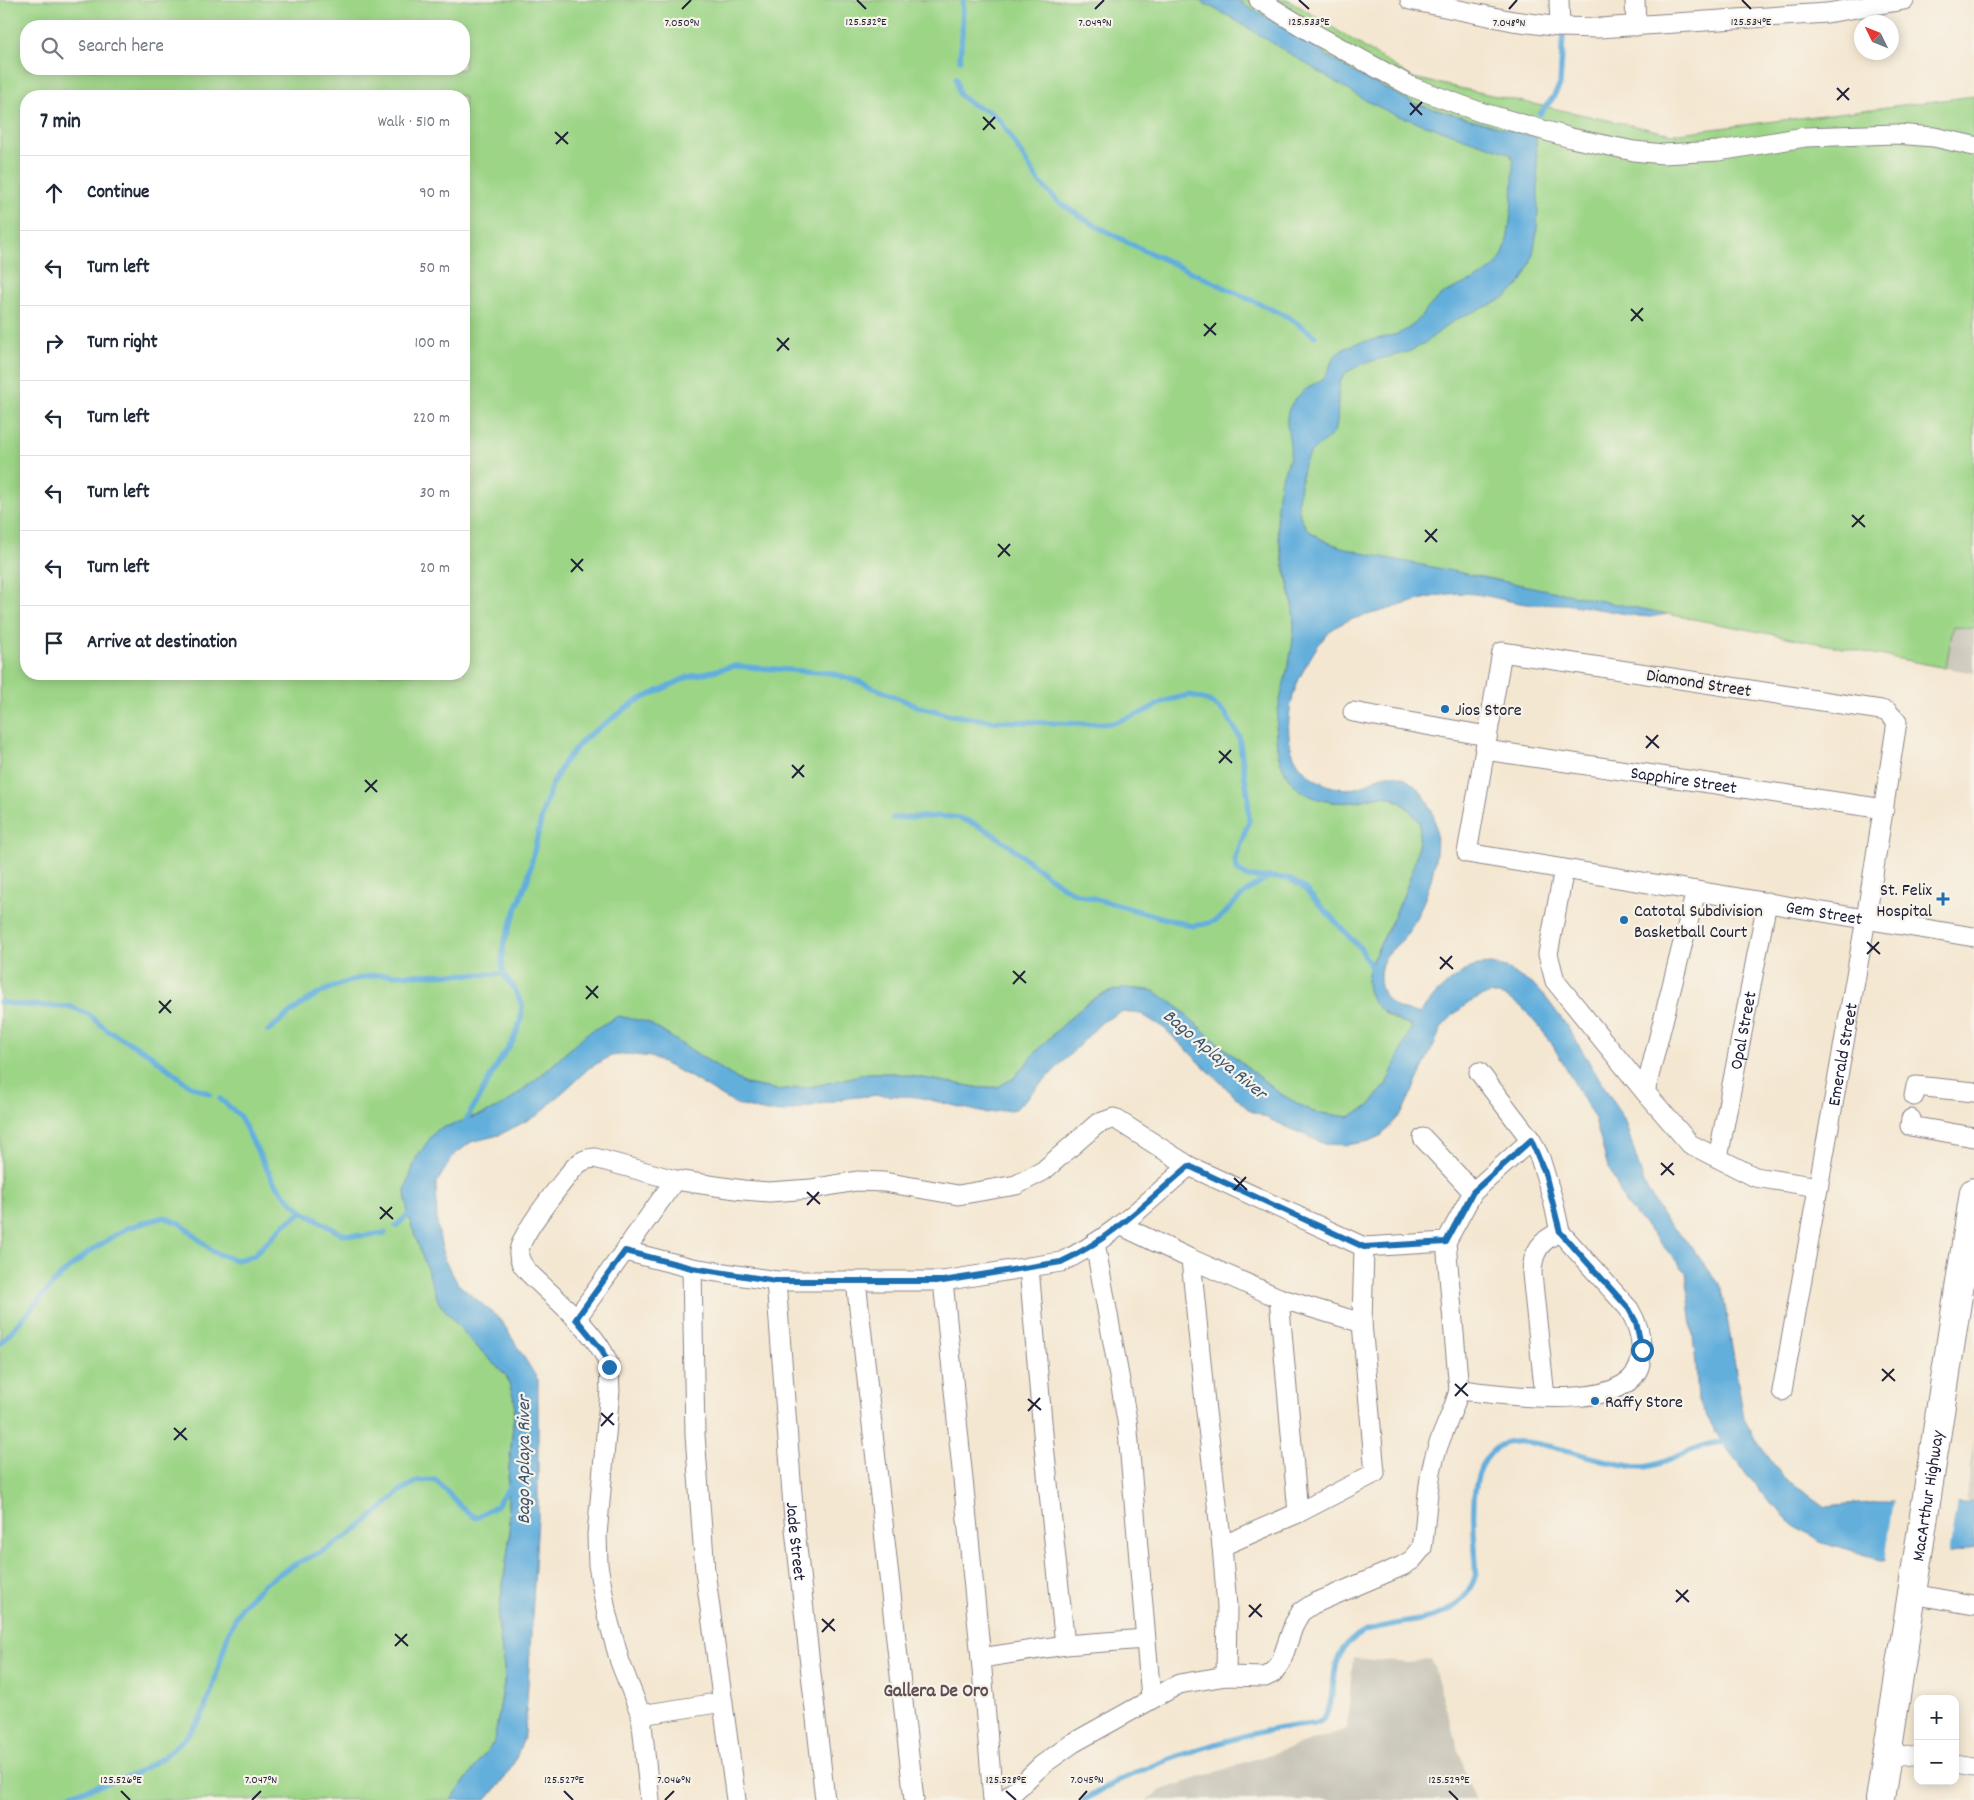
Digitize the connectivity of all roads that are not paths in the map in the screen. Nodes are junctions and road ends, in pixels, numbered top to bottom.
1 (1259, 0) edge
2 (1410, 0) edge
3 (1559, 0) edge
4 (1635, 0) edge
5 (1904, 0) edge
6 (1560, 26) junction
7 (1636, 26) junction
8 (1974, 146) edge
9 (1353, 712) dead end
10 (1894, 717) joint
11 (1486, 743) junction
12 (1884, 809) junction
13 (1564, 869) junction
14 (1696, 891) junction
15 (1767, 902) junction
16 (1866, 919) junction
17 (1974, 936) edge
18 (1479, 1072) dead end
19 (1645, 1092) junction
20 (1974, 1092) edge
21 (1914, 1096) dead end
22 (1911, 1119) dead end
23 (1974, 1137) edge
24 (1423, 1138) dead end
25 (1531, 1140) junction
26 (1718, 1158) junction
27 (1189, 1166) junction
28 (675, 1180) junction
29 (1818, 1188) junction
30 (1473, 1192) junction
31 (1974, 1192) edge
32 (1120, 1224) junction
33 (1560, 1232) junction
34 (1446, 1242) junction
35 (1096, 1243) junction
36 (1364, 1247) junction
37 (625, 1251) junction
38 (1191, 1259) junction
39 (1029, 1267) junction
40 (692, 1268) junction
41 (776, 1281) junction
42 (856, 1281) junction
43 (943, 1281) junction
44 (1279, 1298) junction
45 (576, 1319) junction
46 (1362, 1323) junction
47 (1458, 1390) junction
48 (1782, 1391) dead end
49 (1545, 1397) junction
50 (1298, 1513) junction
51 (1222, 1546) junction
52 (1913, 1584) junction
53 (1974, 1605) edge
54 (1145, 1639) junction
55 (1066, 1645) junction
56 (982, 1658) junction
57 (1226, 1676) junction
58 (1151, 1698) junction
59 (724, 1702) junction
60 (641, 1715) junction
61 (1887, 1753) junction
62 (1914, 1757) edge
63 (1959, 1765) edge
64 (1974, 1767) edge
65 (650, 1800) edge
66 (736, 1800) edge
67 (825, 1800) edge
68 (914, 1800) edge
69 (993, 1800) edge
70 (1005, 1800) edge
71 (1880, 1800) edge

1 - 8 street
2 - 6 street
3 - 6 street
4 - 7 street
5 - 7 street
6 - 7 street
9 - 11 street, Sapphire Street
10 - 11 street, Diamond Street
10 - 12 street, Emerald Street
11 - 12 street, Sapphire Street
11 - 13 street, Gem Street
12 - 16 street, Emerald Street
13 - 14 street, Gem Street
13 - 19 street
14 - 15 street, Gem Street
14 - 19 street
15 - 16 street, Gem Street
15 - 26 street, Opal Street
16 - 17 street, Gem Street
16 - 29 street, Emerald Street
18 - 25 street
19 - 26 street
20 - 21 street
22 - 23 street
24 - 30 street
25 - 30 street
25 - 33 street
26 - 29 street
27 - 28 street
27 - 32 street
27 - 36 street
28 - 37 street
28 - 45 street
29 - 48 street, Emerald Street
30 - 34 street
31 - 52 highway, MacArthur Highway
32 - 35 street
32 - 38 street
33 - 49 street
33 - 49 street
34 - 36 street
34 - 47 street
35 - 39 street
35 - 54 street
36 - 46 street
37 - 40 street
37 - 45 street
38 - 44 street
38 - 51 street
39 - 43 street
39 - 55 street
40 - 41 street
40 - 59 street
41 - 42 street
41 - 67 street, Jade Street
42 - 43 street
42 - 68 street
43 - 56 street
44 - 46 street
44 - 50 street
45 - 60 street
46 - 50 street
47 - 49 street
47 - 57 street
50 - 51 street
51 - 57 street
52 - 53 street
52 - 61 highway, MacArthur Highway
54 - 55 street
54 - 58 street
55 - 56 street
56 - 69 street
57 - 58 street
58 - 70 street
59 - 60 street
59 - 66 street
60 - 65 street
61 - 62 street
61 - 71 highway, MacArthur Highway
63 - 64 street

